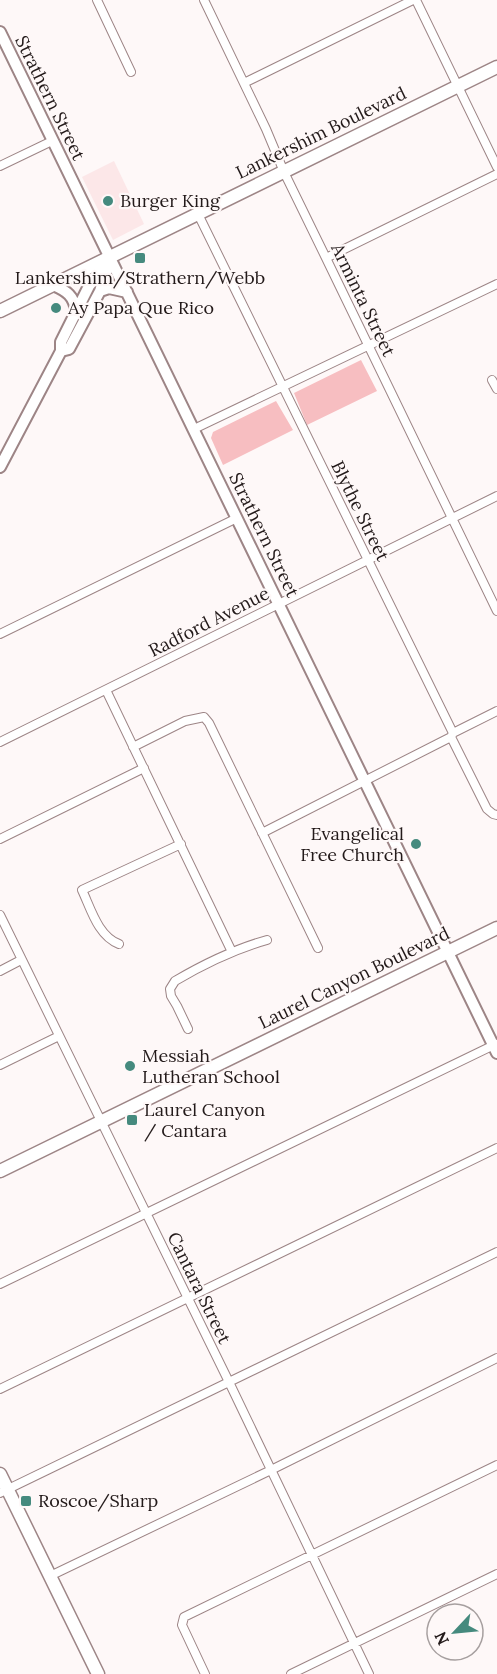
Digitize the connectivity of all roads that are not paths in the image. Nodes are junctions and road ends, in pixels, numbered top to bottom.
1 (97, 0) edge
2 (204, 0) edge
3 (414, 0) edge
4 (1, 38) edge
5 (497, 67) edge
6 (131, 72) dead end
7 (244, 83) junction
8 (458, 86) junction
9 (52, 141) junction
10 (0, 166) edge
11 (497, 167) edge
12 (284, 172) junction
13 (497, 174) edge
14 (198, 214) junction
15 (111, 258) junction
16 (326, 258) junction
17 (497, 284) edge
18 (53, 285) junction
19 (100, 291) junction
20 (128, 292) junction
21 (0, 311) edge
22 (76, 311) junction
23 (368, 345) junction
24 (61, 351) junction
25 (492, 380) dead end
26 (282, 387) junction
27 (497, 389) edge
28 (194, 429) junction
29 (0, 467) edge
30 (497, 496) edge
31 (237, 518) junction
32 (453, 518) junction
33 (367, 561) junction
34 (279, 604) junction
35 (497, 611) edge
36 (0, 634) edge
37 (106, 690) junction
38 (497, 711) edge
39 (452, 735) junction
40 (0, 742) edge
41 (134, 747) junction
42 (144, 768) junction
43 (365, 781) junction
44 (497, 815) edge
45 (262, 833) junction
46 (0, 839) edge
47 (181, 844) junction
48 (0, 915) edge
49 (497, 927) edge
50 (267, 940) dead end
51 (119, 944) dead end
52 (318, 948) dead end
53 (232, 952) junction
54 (448, 952) junction
55 (21, 960) junction
56 (0, 971) edge
57 (188, 1029) dead end
58 (59, 1036) junction
59 (496, 1047) edge
60 (0, 1065) edge
61 (101, 1122) junction
62 (497, 1148) edge
63 (0, 1171) edge
64 (146, 1213) junction
65 (497, 1252) edge
66 (0, 1284) edge
67 (188, 1298) junction
68 (497, 1358) edge
69 (229, 1382) junction
70 (0, 1389) edge
71 (497, 1465) edge
72 (271, 1470) junction
73 (0, 1474) edge
74 (4, 1491) edge
75 (312, 1554) junction
76 (497, 1574) edge
77 (50, 1576) junction
78 (354, 1643) junction
79 (98, 1674) edge
80 (205, 1674) edge
81 (291, 1674) edge
82 (369, 1674) edge

1 - 6 street
2 - 7 street, Arminta Street
3 - 7 street
3 - 8 street
4 - 9 main road, Strathern Street
5 - 8 main road, Lankershim Boulevard
7 - 12 street, Arminta Street
8 - 11 street
8 - 12 main road, Lankershim Boulevard
9 - 10 street
9 - 15 main road, Strathern Street
12 - 14 main road, Lankershim Boulevard
12 - 16 street, Arminta Street
13 - 16 street
14 - 15 main road, Lankershim Boulevard
14 - 26 street, Blythe Street
15 - 18 main road, Lankershim Boulevard
15 - 19 main road
15 - 20 main road, Strathern Street
15 - 22 main road
16 - 23 street, Arminta Street
17 - 23 street
18 - 21 main road, Lankershim Boulevard
18 - 22 main road
19 - 20 main road
19 - 24 main road
20 - 28 main road, Strathern Street
22 - 24 main road
23 - 26 street
23 - 32 street, Arminta Street
24 - 29 main road
25 - 27 street
26 - 28 street
26 - 33 street, Blythe Street
28 - 31 main road, Strathern Street
30 - 32 street, Radford Avenue
31 - 34 main road, Strathern Street
31 - 36 street
32 - 33 street, Radford Avenue
32 - 35 street, Arminta Street
33 - 34 street, Radford Avenue
33 - 39 street, Blythe Street
34 - 37 street, Radford Avenue
34 - 43 main road, Strathern Street
37 - 40 street, Radford Avenue
37 - 41 street
38 - 39 street
39 - 43 street
39 - 44 street, Blythe Street
41 - 42 street
41 - 45 street
42 - 46 street
42 - 47 street
43 - 45 street
43 - 54 main road, Strathern Street
45 - 52 street
47 - 51 street
47 - 53 street
48 - 55 street, Cantara Street
49 - 54 main road, Laurel Canyon Boulevard
50 - 53 street
53 - 57 street
54 - 59 main road, Strathern Street
54 - 61 main road, Laurel Canyon Boulevard
55 - 56 street
55 - 58 street, Cantara Street
58 - 60 street
58 - 61 street, Cantara Street
59 - 64 street
61 - 63 main road, Laurel Canyon Boulevard
61 - 64 street, Cantara Street
62 - 67 street
64 - 66 street
64 - 67 street, Cantara Street
65 - 69 street
67 - 69 street, Cantara Street
67 - 70 street
68 - 72 street
69 - 72 street, Cantara Street
69 - 74 street
71 - 75 street
72 - 75 street, Cantara Street
72 - 77 street
73 - 74 main road
74 - 77 main road
75 - 78 street, Cantara Street
75 - 80 street
76 - 78 street
77 - 79 main road
78 - 81 street
78 - 82 street, Cantara Street

